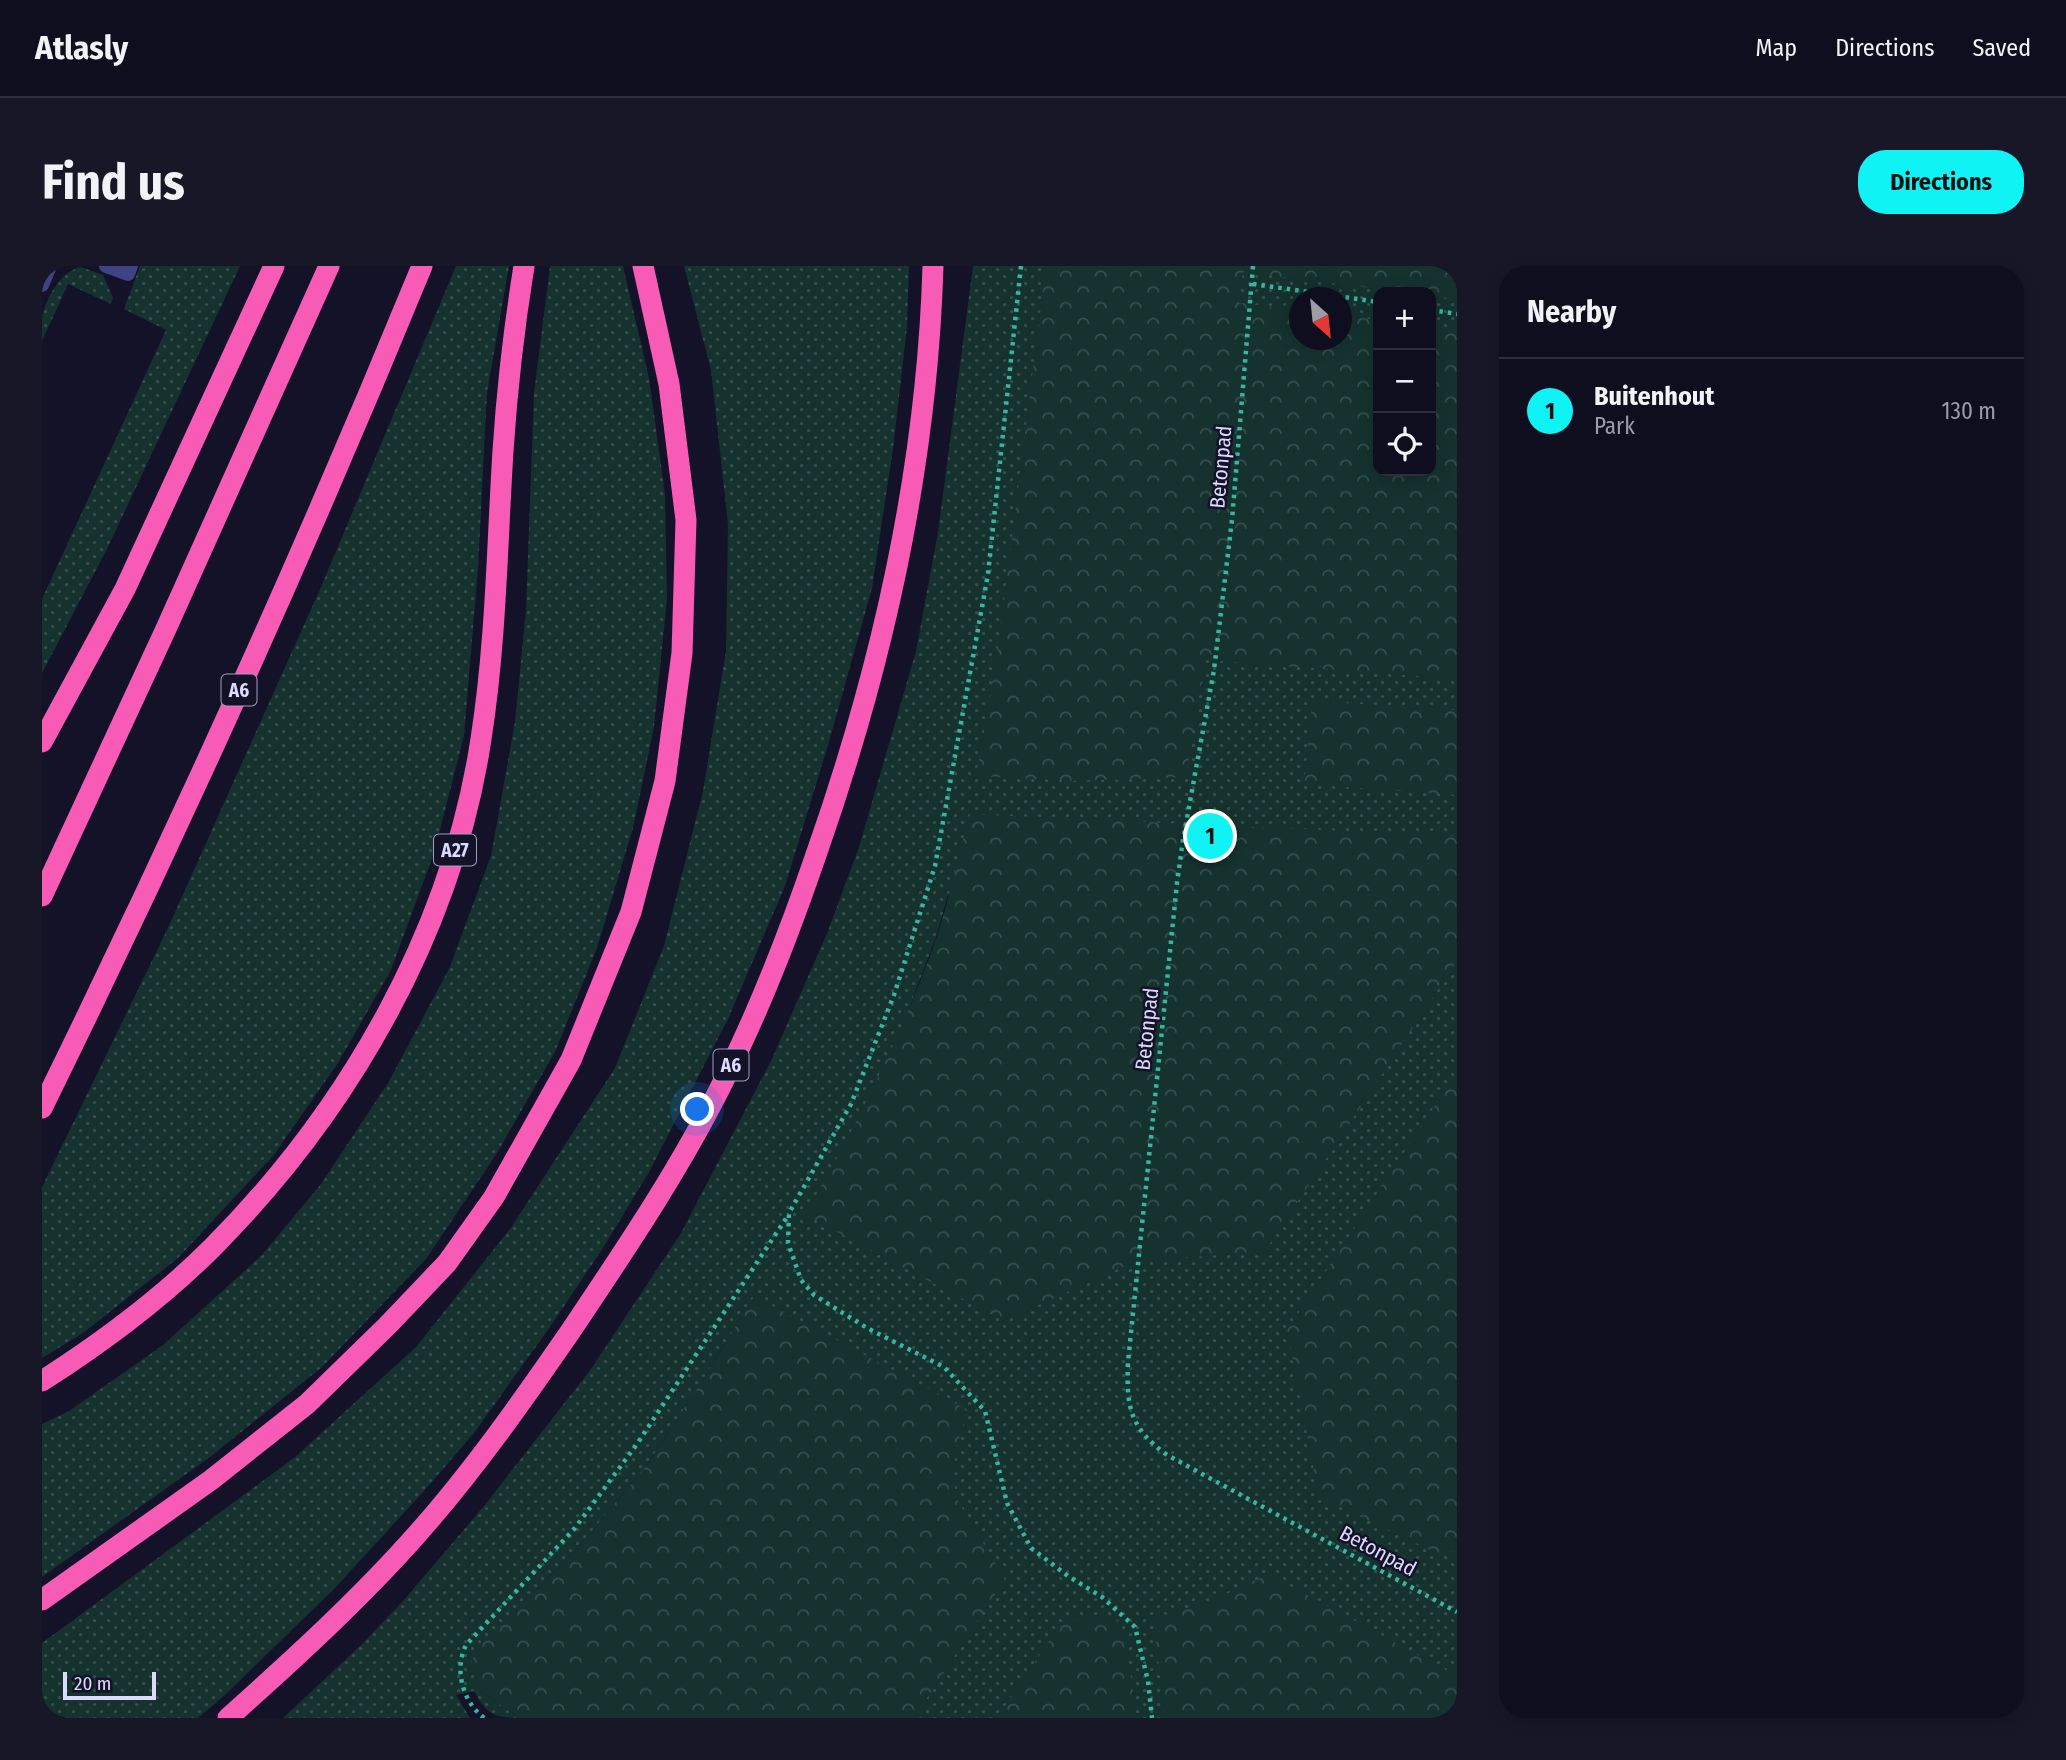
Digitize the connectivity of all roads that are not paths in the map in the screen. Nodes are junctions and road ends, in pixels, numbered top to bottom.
1 (50, 266) edge
2 (106, 266) edge
3 (131, 266) edge
4 (274, 266) edge
5 (329, 266) edge
6 (422, 266) edge
7 (524, 266) edge
8 (933, 266) edge
9 (644, 269) edge
10 (42, 285) edge
11 (42, 743) edge
12 (42, 896) edge
13 (42, 1108) edge
14 (42, 1381) edge
15 (42, 1600) edge
16 (229, 1718) edge

1 - 10 lane
2 - 3 lane
4 - 11 highway
5 - 12 highway
6 - 13 highway, A6
7 - 14 highway, A27
8 - 16 highway, A6
9 - 15 highway

